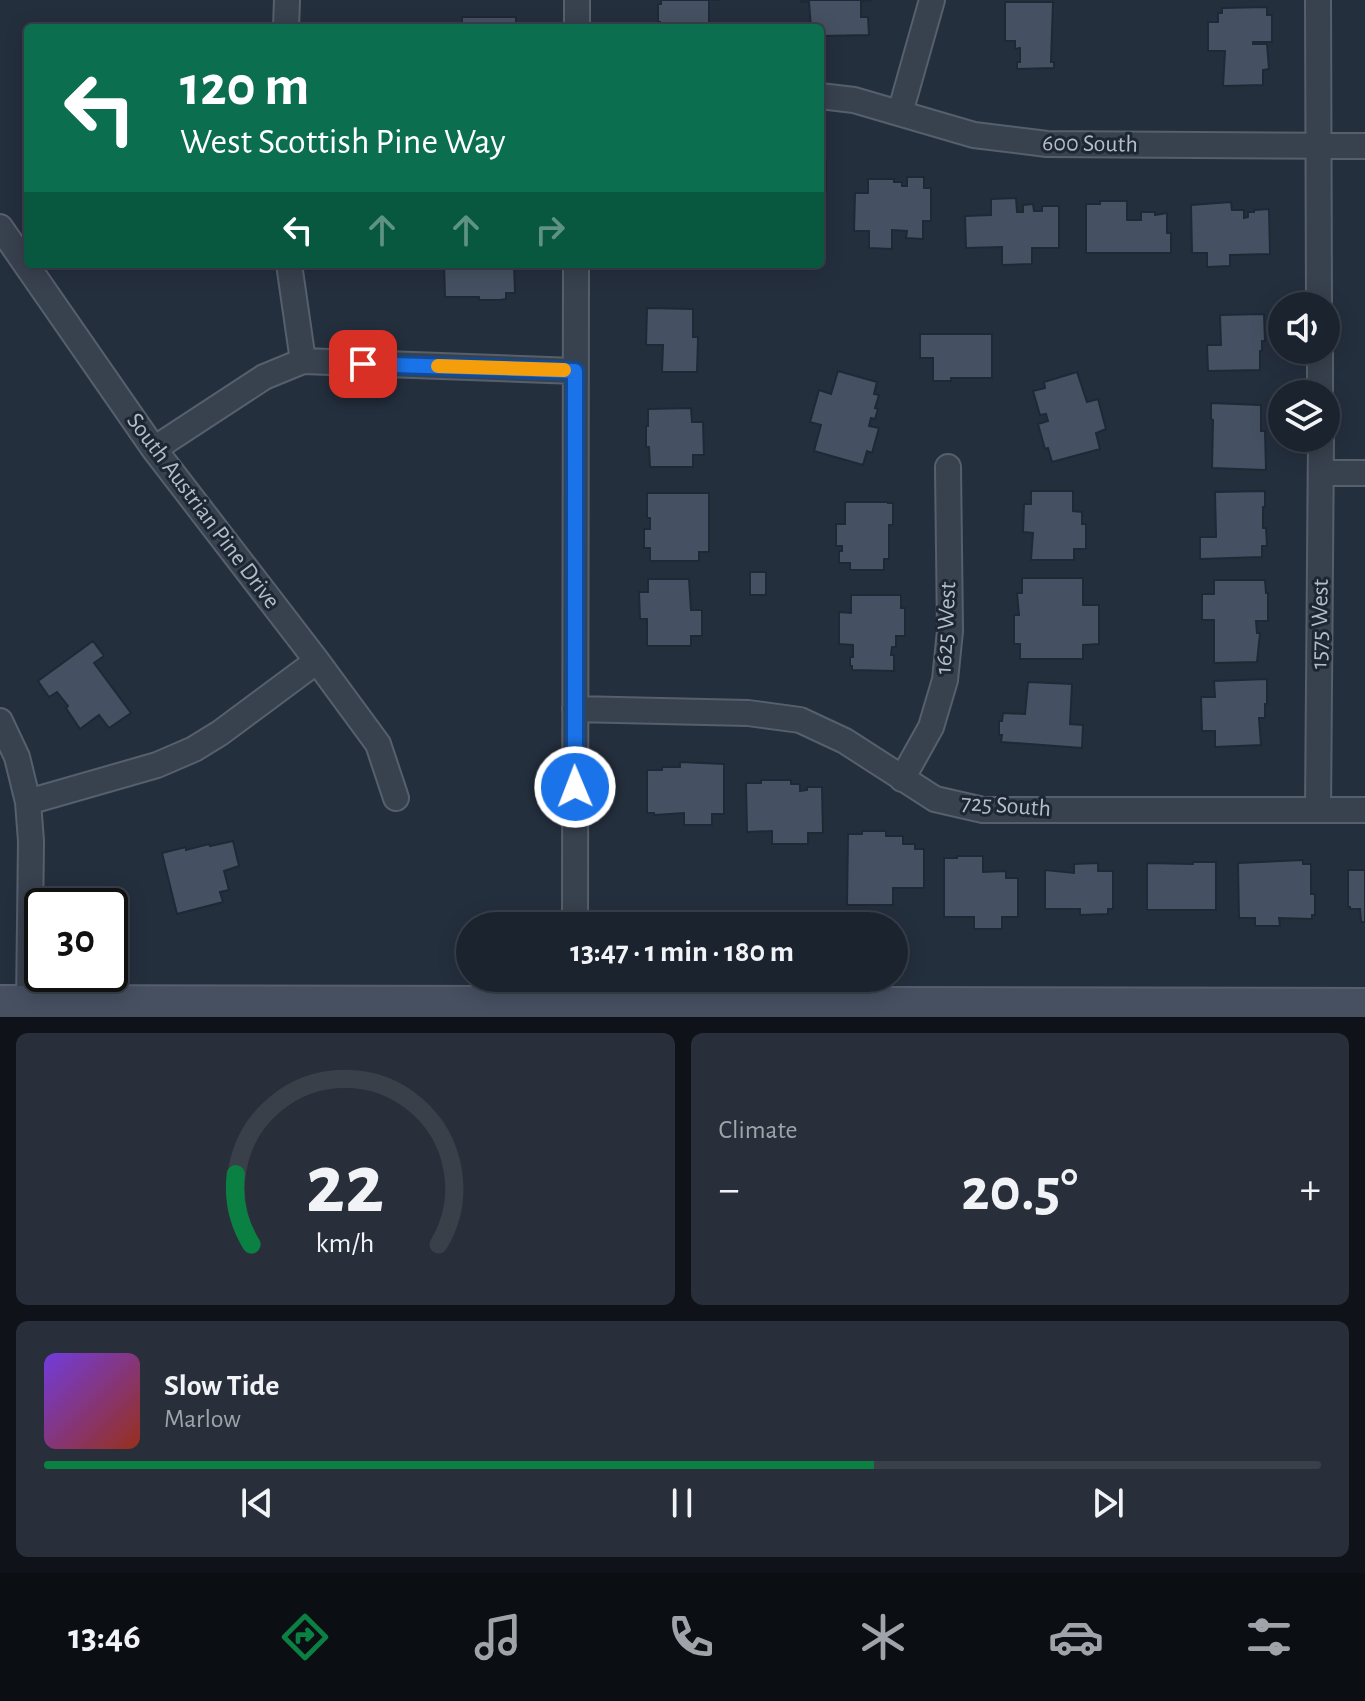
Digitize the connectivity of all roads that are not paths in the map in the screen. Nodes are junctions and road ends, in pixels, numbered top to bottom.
1 (287, 0) edge
2 (577, 0) edge
3 (932, 0) edge
4 (1318, 0) edge
5 (286, 24) edge
6 (577, 24) edge
7 (824, 96) edge
8 (900, 113) junction
9 (1317, 146) junction
10 (1365, 146) edge
11 (0, 227) edge
12 (24, 262) edge
13 (28, 268) edge
14 (290, 268) edge
15 (576, 268) edge
16 (1319, 292) edge
17 (303, 361) junction
18 (575, 371) junction
19 (154, 449) junction
20 (1321, 452) edge
21 (948, 467) dead end
22 (1321, 473) junction
23 (1365, 473) edge
24 (317, 661) junction
25 (575, 709) junction
26 (0, 721) edge
27 (902, 779) junction
28 (396, 798) dead end
29 (28, 802) junction
30 (1318, 810) junction
31 (1365, 810) edge
32 (575, 912) edge
33 (575, 1000) edge
34 (14, 1004) edge
35 (1365, 1007) edge

1 - 5 street
2 - 6 street
3 - 8 street
4 - 9 street
7 - 8 street, 600 South
8 - 9 street, 600 South
9 - 10 street, 600 South
9 - 16 street
11 - 12 street, South Austrian Pine Drive
13 - 19 street, South Austrian Pine Drive
14 - 17 street
15 - 18 street
17 - 18 street
17 - 19 street
18 - 25 street
19 - 24 street, South Austrian Pine Drive
20 - 22 street, 1575 West
21 - 27 street, 1625 West
22 - 23 street
22 - 30 street, 1575 West
24 - 28 street, South Austrian Pine Drive
24 - 29 street
25 - 27 street, 725 South
25 - 32 street
26 - 29 street
27 - 30 street, 725 South
29 - 34 street
30 - 31 street, 725 South
33 - 34 main road
33 - 35 main road

